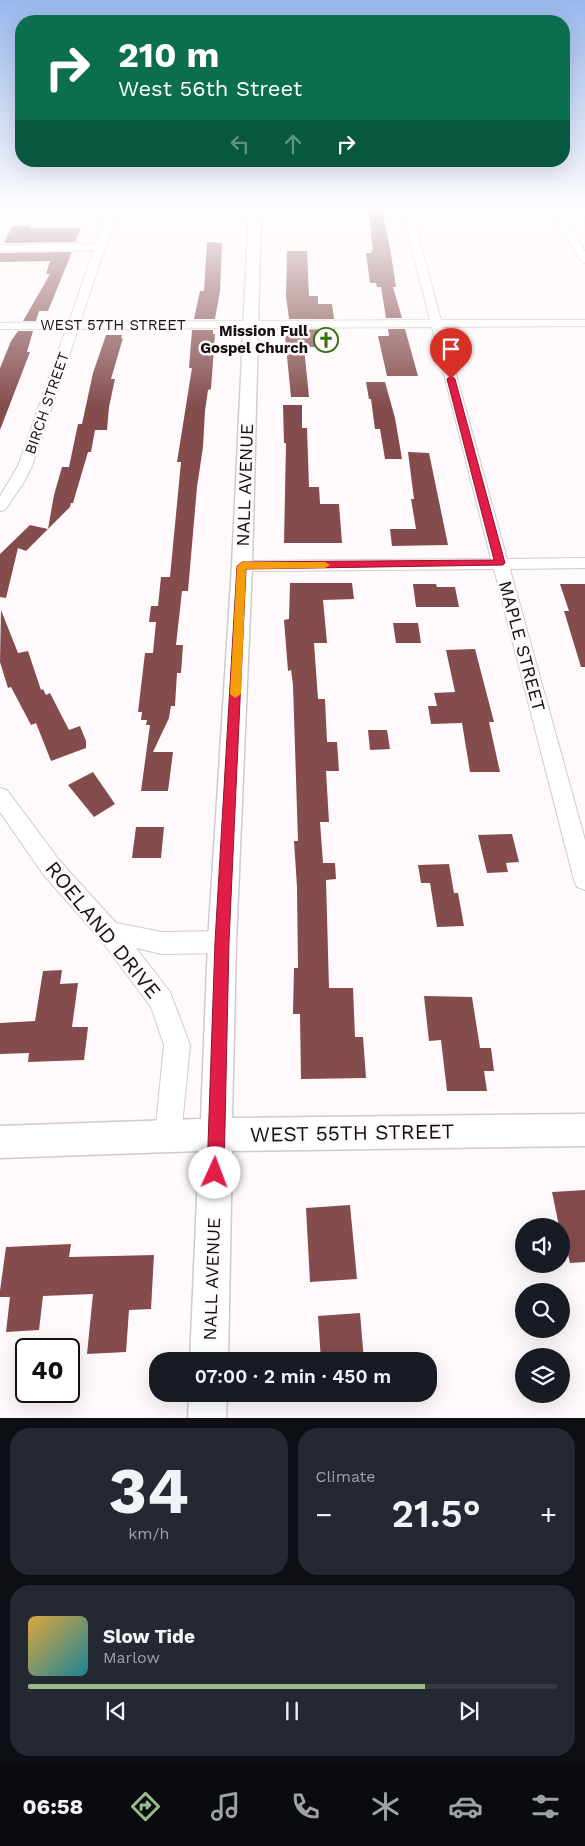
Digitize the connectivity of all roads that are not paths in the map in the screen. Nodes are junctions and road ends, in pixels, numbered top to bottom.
1 (90, 275) edge
2 (253, 275) edge
3 (424, 275) edge
4 (436, 323) junction
5 (585, 323) edge
6 (251, 324) junction
7 (0, 326) edge
8 (72, 326) junction
9 (0, 507) edge
10 (500, 563) junction
11 (585, 563) edge
12 (242, 566) junction
13 (3, 805) edge
14 (585, 880) edge
15 (109, 932) junction
16 (222, 942) junction
17 (585, 1130) edge
18 (217, 1135) junction
19 (168, 1136) junction
20 (0, 1142) edge
21 (209, 1352) edge
22 (208, 1402) edge
23 (207, 1418) edge

1 - 8 street, BIRCH STREET
2 - 6 street, NALL AVENUE
3 - 4 street, MAPLE STREET
4 - 5 street, WEST 57TH STREET
4 - 6 street, WEST 57TH STREET
4 - 10 street, MAPLE STREET
6 - 8 street, WEST 57TH STREET
6 - 12 street, NALL AVENUE
7 - 8 street, WEST 57TH STREET
8 - 9 street, BIRCH STREET
10 - 11 street
10 - 12 street
10 - 14 street, MAPLE STREET
12 - 16 street, NALL AVENUE
13 - 15 street, ROELAND DRIVE
15 - 16 street
15 - 19 street, ROELAND DRIVE
16 - 18 street, NALL AVENUE
17 - 18 street, WEST 55TH STREET
18 - 19 street, WEST 55TH STREET
18 - 21 street, NALL AVENUE
19 - 20 street, WEST 55TH STREET
22 - 23 street

